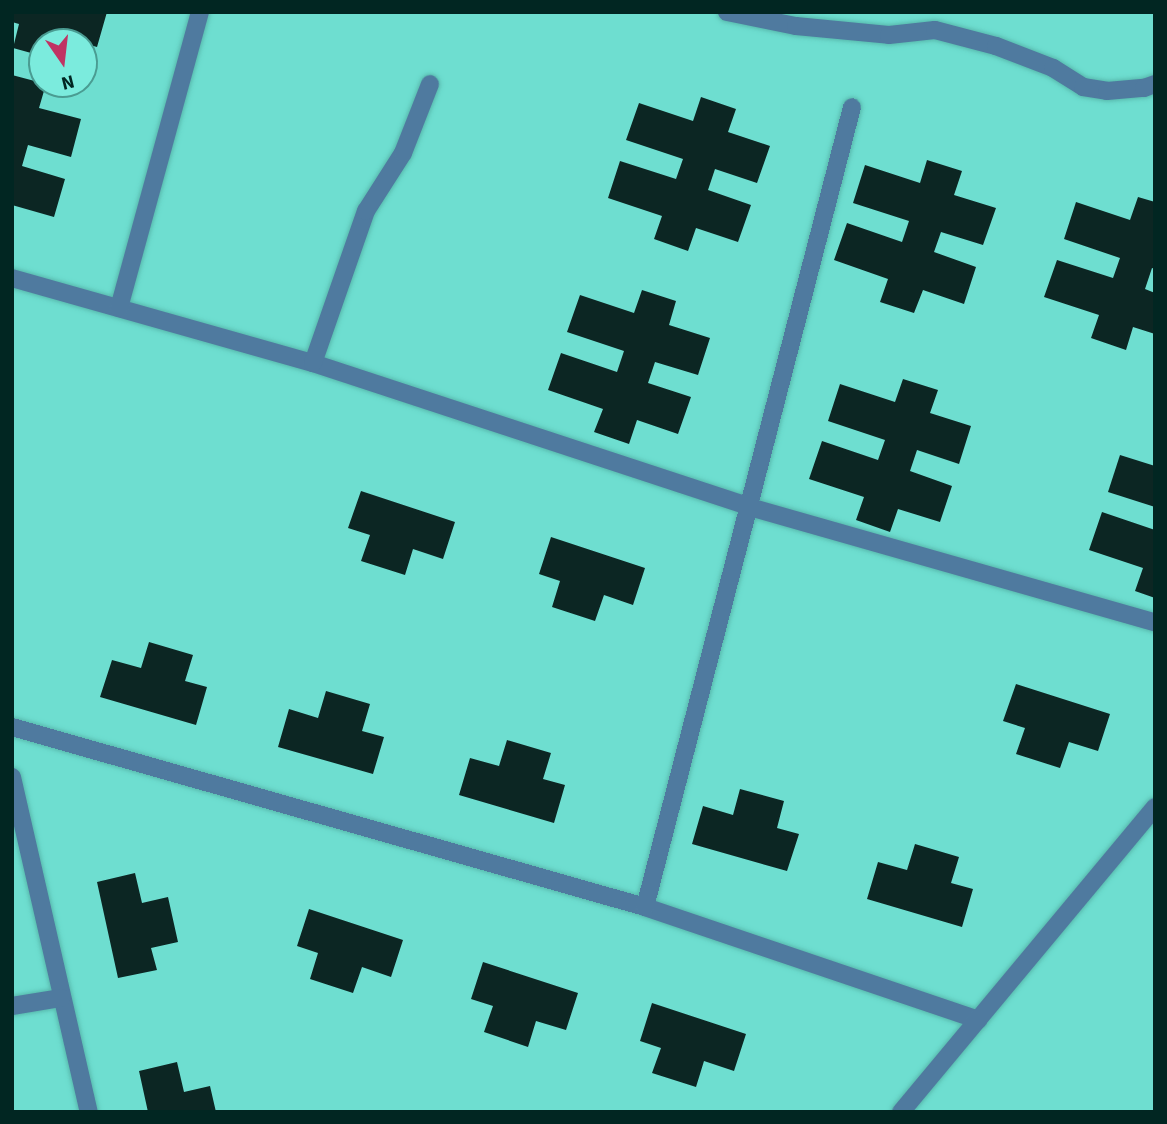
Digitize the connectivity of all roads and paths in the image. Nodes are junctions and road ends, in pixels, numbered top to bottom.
1 (200, 12) edge
2 (727, 12) edge
3 (430, 84) dead end
4 (1155, 84) edge
5 (852, 107) dead end
6 (12, 278) edge
7 (119, 308) junction
8 (313, 363) junction
9 (750, 507) junction
10 (1155, 622) edge
11 (12, 727) edge
12 (12, 777) edge
13 (1155, 807) edge
14 (645, 908) junction
15 (61, 998) junction
16 (12, 1006) edge
17 (978, 1020) junction
18 (89, 1112) edge
19 (901, 1112) edge

1 - 7 street
2 - 4 street
3 - 8 street
5 - 9 street
6 - 7 street
7 - 8 street
8 - 9 street
9 - 10 street
9 - 14 street
11 - 14 street
12 - 15 street
13 - 17 street
14 - 17 street
15 - 16 street
15 - 18 street
17 - 19 street

